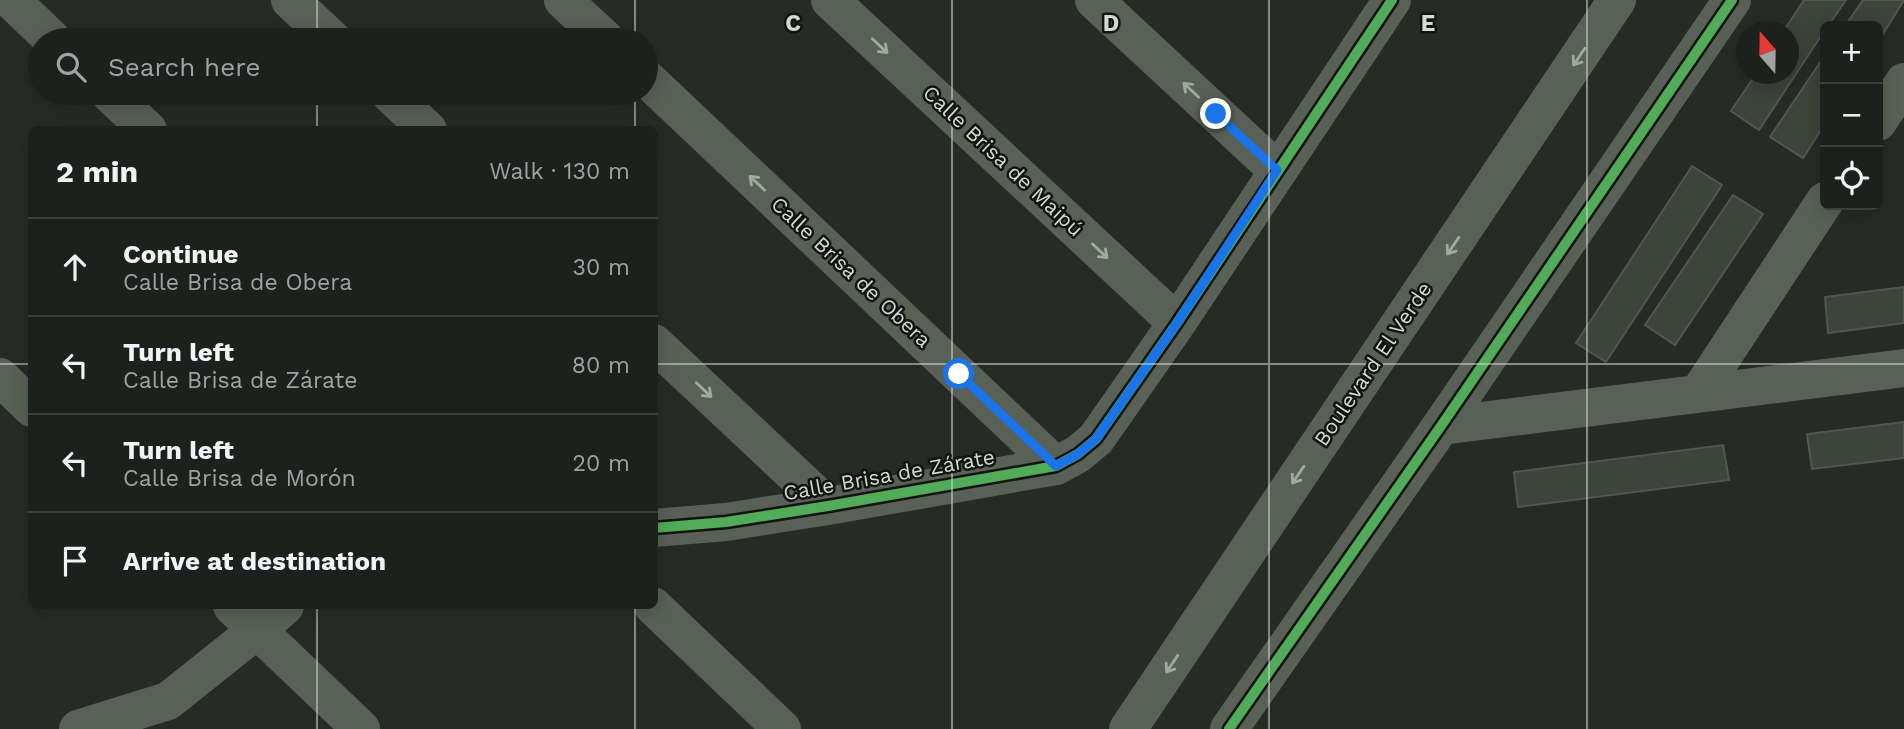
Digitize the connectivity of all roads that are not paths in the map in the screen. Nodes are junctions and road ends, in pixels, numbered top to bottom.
1 (10, 0) edge
2 (290, 0) edge
3 (563, 0) edge
4 (830, 0) edge
5 (1094, 0) edge
6 (1617, 0) edge
7 (1732, 0) edge
8 (1378, 6) edge
9 (40, 28) edge
10 (320, 28) edge
11 (593, 28) edge
12 (1904, 82) edge
13 (658, 89) edge
14 (122, 105) edge
15 (402, 105) edge
16 (1883, 114) edge
17 (144, 126) edge
18 (424, 126) edge
19 (1277, 170) junction
20 (1820, 209) edge
21 (1177, 323) junction
22 (658, 347) edge
23 (1904, 368) edge
24 (0, 377) edge
25 (1698, 394) junction
26 (28, 404) edge
27 (1441, 426) junction
28 (1056, 466) junction
29 (828, 506) junction
30 (658, 528) edge
31 (275, 609) edge
32 (656, 609) edge
33 (245, 618) edge
34 (78, 729) edge
35 (361, 729) edge
36 (782, 729) edge
37 (1128, 729) edge
38 (1229, 729) edge

1 - 9 street
2 - 10 street
3 - 11 street
4 -> 21 street, Calle Brisa de Maipú
19 -> 5 street
6 -> 37 street, Boulevard El Verde
7 - 27 street
8 - 19 street, Calle Brisa de Zárate
12 - 16 street
28 -> 13 street, Calle Brisa de Obera
14 - 17 street
15 - 18 street
19 - 21 street, Calle Brisa de Zárate
20 - 25 street
21 - 28 street, Calle Brisa de Zárate
22 -> 29 street
23 - 25 street
24 - 26 street
25 - 27 street
27 - 38 street
28 - 29 street, Calle Brisa de Zárate
29 - 30 street, Calle Brisa de Zárate
31 - 33 street
32 - 36 street
33 - 34 street
33 - 35 street

